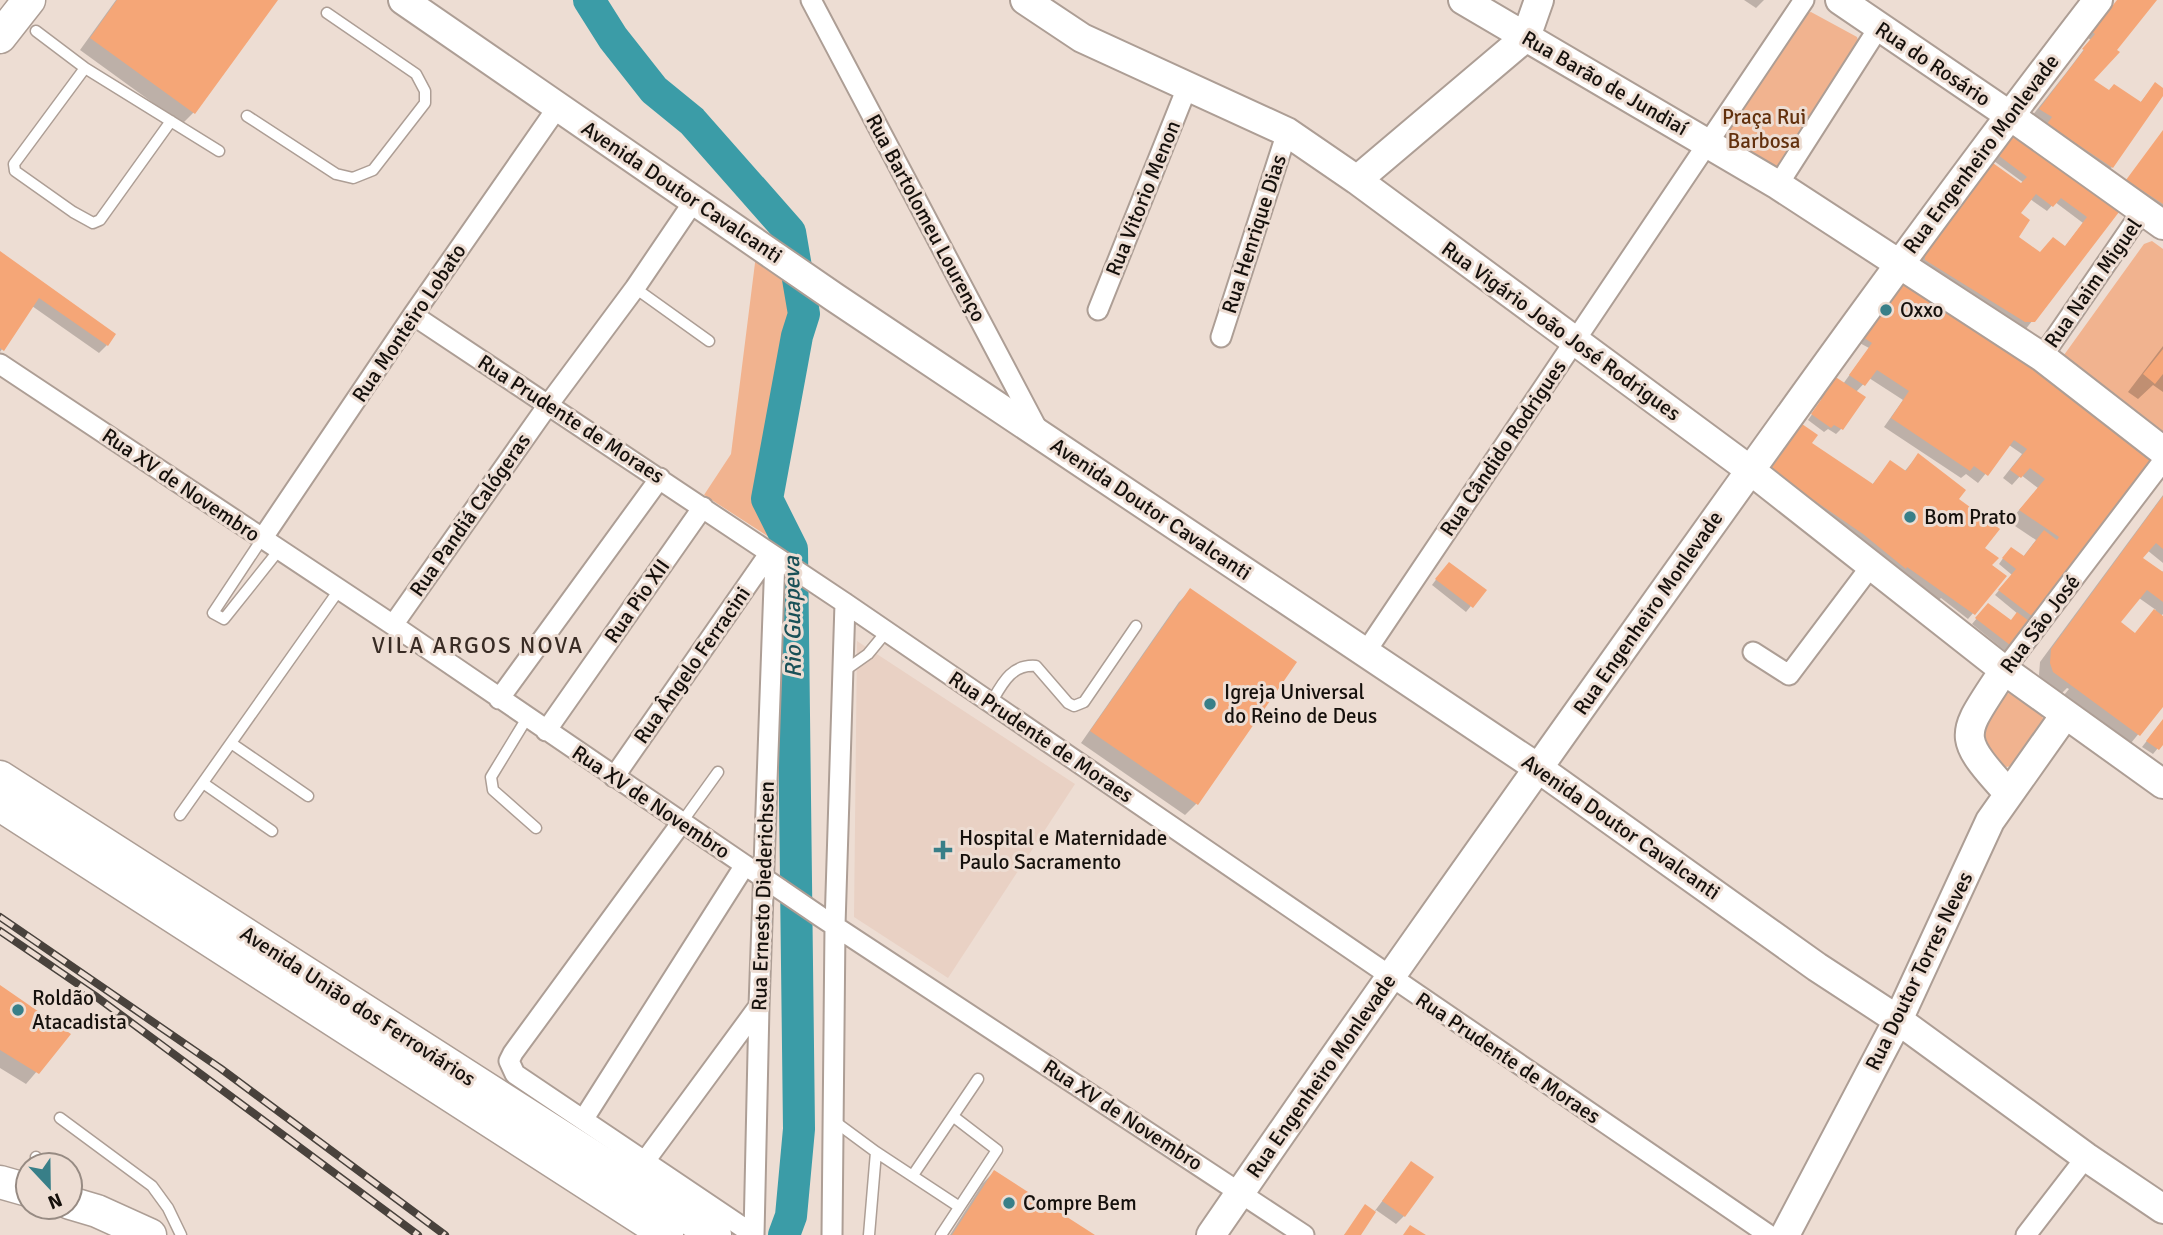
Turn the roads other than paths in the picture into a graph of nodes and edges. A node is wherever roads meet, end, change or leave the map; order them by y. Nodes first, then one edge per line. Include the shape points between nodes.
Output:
1 (29, 0) edge
2 (403, 0) edge
3 (811, 0) edge
4 (1024, 0) edge
5 (1463, 0) edge
6 (1539, 0) edge
7 (1804, 0) edge
8 (1841, 0) edge
9 (2098, 0) edge
10 (327, 13) dead end
11 (1879, 27) junction
12 (36, 31) dead end
13 (0, 37) edge
14 (1526, 37) junction
15 (85, 68) junction
16 (1188, 85) junction
17 (557, 107) junction
18 (2009, 115) junction
19 (247, 116) dead end
20 (170, 121) junction
21 (1287, 132) junction
22 (1707, 144) junction
23 (219, 151) dead end
24 (1357, 180) junction
25 (1778, 185) junction
26 (694, 201) junction
27 (2153, 218) edge
28 (1899, 263) junction
29 (635, 288) junction
30 (1098, 310) dead end
31 (413, 315) junction
32 (1221, 337) dead end
33 (709, 341) dead end
34 (1575, 341) junction
35 (2042, 357) junction
36 (3, 374) edge
37 (548, 405) junction
38 (1042, 436) junction
39 (2163, 451) edge
40 (2163, 461) edge
41 (1750, 470) junction
42 (660, 478) junction
43 (703, 507) junction
44 (262, 539) junction
45 (279, 550) junction
46 (777, 559) junction
47 (1871, 565) junction
48 (339, 590) junction
49 (845, 603) junction
50 (393, 625) junction
51 (1136, 626) dead end
52 (887, 631) junction
53 (1753, 652) dead end
54 (1365, 653) junction
55 (2004, 670) junction
56 (843, 672) junction
57 (499, 699) junction
58 (990, 703) junction
59 (2065, 715) junction
60 (527, 718) junction
61 (546, 731) junction
62 (232, 743) junction
63 (1538, 768) junction
64 (718, 772) dead end
65 (0, 776) edge
66 (614, 777) junction
67 (203, 783) junction
68 (2163, 784) edge
69 (2009, 794) junction
70 (307, 796) dead end
71 (0, 805) edge
72 (180, 815) dead end
73 (682, 822) junction
74 (536, 828) dead end
75 (272, 831) dead end
76 (745, 865) junction
77 (771, 883) junction
78 (828, 921) junction
79 (1390, 977) junction
80 (759, 1006) junction
81 (1898, 1020) junction
82 (978, 1079) dead end
83 (954, 1117) junction
84 (60, 1118) dead end
85 (583, 1120) junction
86 (834, 1121) junction
87 (876, 1152) junction
88 (2085, 1157) junction
89 (645, 1161) junction
90 (913, 1175) junction
91 (1240, 1192) junction
92 (958, 1206) junction
93 (84, 1207) edge
94 (2163, 1209) edge
95 (150, 1235) edge
96 (181, 1235) edge
97 (667, 1235) edge
98 (715, 1235) edge
99 (754, 1235) edge
100 (832, 1235) edge
101 (869, 1235) edge
102 (941, 1235) edge
103 (1211, 1235) edge
104 (1304, 1235) edge
105 (1769, 1235) edge
106 (1785, 1235) edge
107 (2026, 1235) edge

1 - 13 main road
2 - 17 main road, Avenida Doutor Cavalcanti
3 - 38 street, Rua Bartolomeu Lourenço
4 - 16 main road, Rua Vigário João José Rodrigues via 1082,38
5 - 14 main road, Rua Barão de Jundiaí
6 - 14 main road
7 - 22 street, Rua Cândido Rodrigues
8 - 11 main road, Rua do Rosário
9 - 18 main road, Rua Engenheiro Monlevade
10 - 19 lane via 416,74 425,91 425,103 418,113 373,170 354,178 336,174
11 - 18 main road, Rua do Rosário
11 - 25 street
12 - 15 lane
14 - 22 main road, Rua Barão de Jundiaí
14 - 24 main road
15 - 20 lane
15 - 20 lane via 14,164 15,171 73,212 93,223 100,220
16 - 21 main road, Rua Vigário João José Rodrigues
16 - 30 street, Rua Vitorio Menon
17 - 26 main road, Avenida Doutor Cavalcanti
17 - 31 street, Rua Monteiro Lobato
18 - 27 main road, Rua do Rosário
18 - 28 main road, Rua Engenheiro Monlevade
20 - 23 lane
21 - 24 main road, Rua Vigário João José Rodrigues
21 - 32 street, Rua Henrique Dias
22 - 25 main road, Rua Barão de Jundiaí
22 - 34 street, Rua Cândido Rodrigues
24 - 34 main road, Rua Vigário João José Rodrigues
25 - 28 main road, Rua Barão de Jundiaí
26 - 29 street, Rua Pandiá Calógeras
26 - 38 main road, Avenida Doutor Cavalcanti
27 - 35 street, Rua Naim Miguel
28 - 35 main road, Rua Barão de Jundiaí
28 - 41 main road, Rua Engenheiro Monlevade
29 - 33 lane
29 - 37 street, Rua Pandiá Calógeras
31 - 37 street, Rua Prudente de Moraes
31 - 44 street, Rua Monteiro Lobato
34 - 41 main road, Rua Vigário João José Rodrigues
34 - 54 street, Rua Cândido Rodrigues
35 - 39 main road, Rua Barão de Jundiaí
36 - 44 street, Rua XV de Novembro
37 - 42 street, Rua Prudente de Moraes
37 - 50 street, Rua Pandiá Calógeras
38 - 54 main road, Avenida Doutor Cavalcanti
40 - 55 street, Rua São José
41 - 47 main road, Rua Vigário João José Rodrigues
41 - 63 main road, Rua Engenheiro Monlevade
42 - 43 street, Rua Prudente de Moraes
42 - 57 street
43 - 46 street, Rua Prudente de Moraes
43 - 61 street, Rua Pio XII
44 - 45 street, Rua XV de Novembro
44 - 45 lane via 213,613 224,619
45 - 48 street, Rua XV de Novembro
46 - 49 street, Rua Prudente de Moraes
46 - 66 street, Rua Ângelo Ferracini
46 - 77 street, Rua Ernesto Diederichsen
47 - 53 street via 1789,675
47 - 55 main road, Rua Vigário João José Rodrigues
48 - 50 street, Rua XV de Novembro
48 - 62 lane
49 - 52 street, Rua Prudente de Moraes
49 - 56 street
50 - 57 street, Rua XV de Novembro
51 - 58 lane via 1079,706 1068,703 1036,666 1026,665 1012,671
52 - 56 lane via 868,654
52 - 58 street, Rua Prudente de Moraes
54 - 63 main road, Avenida Doutor Cavalcanti
55 - 59 main road, Rua Vigário João José Rodrigues
55 - 69 main road, Rua São José via 1973,719 1969,743
56 - 78 street
57 - 60 street, Rua XV de Novembro
58 - 79 street, Rua Prudente de Moraes
59 - 68 main road, Rua Vigário João José Rodrigues
59 - 69 main road, Rua Doutor Torres Neves
60 - 61 street, Rua XV de Novembro
60 - 74 lane via 491,783 493,790
61 - 66 street, Rua XV de Novembro
62 - 67 lane
62 - 70 lane
63 - 79 main road, Rua Engenheiro Monlevade
63 - 81 main road, Avenida Doutor Cavalcanti
64 - 73 lane
65 - 98 main road, Avenida União dos Ferroviários
66 - 73 street, Rua XV de Novembro
67 - 72 lane
67 - 75 lane
69 - 81 main road, Rua Doutor Torres Neves via 1990,821
71 - 97 main road, Avenida União dos Ferroviários
73 - 76 street, Rua XV de Novembro
73 - 85 street via 509,1061 516,1074
76 - 77 street, Rua XV de Novembro
76 - 85 street
77 - 78 street, Rua XV de Novembro
77 - 80 street, Rua Ernesto Diederichsen
78 - 86 street
78 - 91 street, Rua XV de Novembro
79 - 91 main road, Rua Engenheiro Monlevade
79 - 105 street, Rua Prudente de Moraes
80 - 89 street
80 - 99 street, Rua Ernesto Diederichsen
81 - 88 main road, Avenida Doutor Cavalcanti
81 - 106 main road, Rua Doutor Torres Neves
82 - 83 lane
83 - 90 lane
83 - 92 lane via 997,1150
84 - 96 lane via 152,1186
85 - 89 street
86 - 87 lane
86 - 100 street
87 - 90 lane
87 - 101 lane
88 - 94 main road, Avenida Doutor Cavalcanti
88 - 107 street
89 - 99 street
90 - 92 lane
91 - 103 main road, Rua Engenheiro Monlevade
91 - 104 street, Rua XV de Novembro
92 - 102 lane
93 - 95 main road

